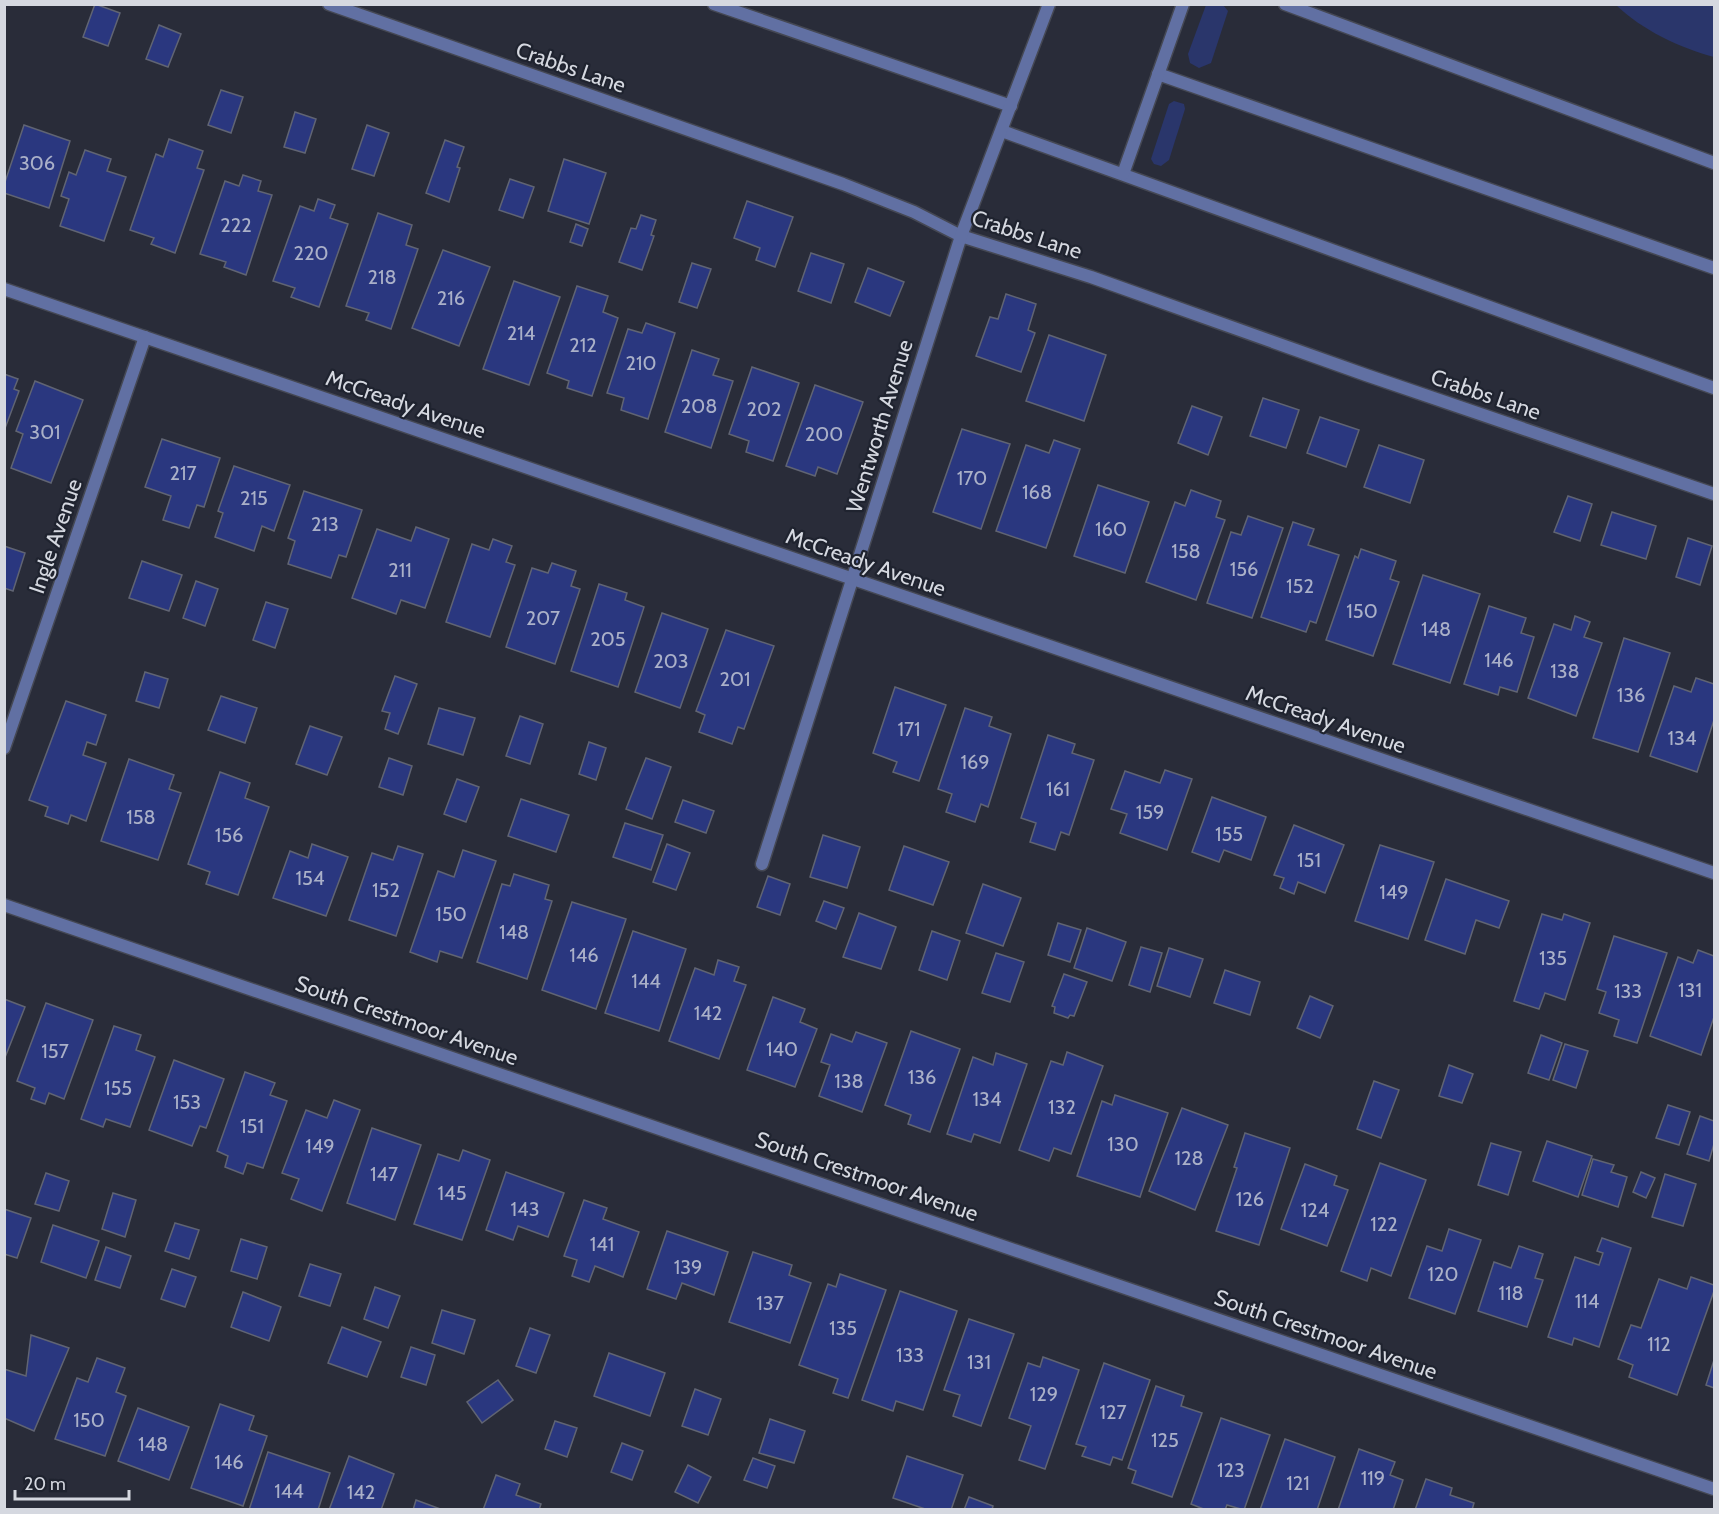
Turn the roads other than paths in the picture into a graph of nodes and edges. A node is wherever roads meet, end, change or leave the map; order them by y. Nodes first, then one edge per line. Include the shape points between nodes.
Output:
1 (329, 4) edge
2 (714, 4) edge
3 (1049, 4) edge
4 (1183, 4) edge
5 (1285, 4) edge
6 (1158, 74) junction
7 (1011, 106) junction
8 (1002, 131) junction
9 (1714, 163) edge
10 (1123, 174) junction
11 (961, 236) junction
12 (1714, 268) edge
13 (4, 289) edge
14 (145, 337) junction
15 (1714, 388) edge
16 (1714, 494) edge
17 (853, 580) junction
18 (4, 748) edge
19 (762, 864) dead end
20 (1714, 873) edge
21 (4, 905) edge
22 (1714, 1490) edge

1 - 11 street, Crabbs Lane via 843,184 914,212
2 - 7 street
3 - 7 street, Wentworth Avenue
4 - 6 street
5 - 9 street
6 - 10 street
6 - 12 street
7 - 8 street, Wentworth Avenue
8 - 10 street
8 - 11 street, Wentworth Avenue
10 - 15 street
11 - 16 street, Crabbs Lane via 1091,277
11 - 17 street, Wentworth Avenue
13 - 14 street, McCready Avenue
14 - 17 street, McCready Avenue
14 - 18 street, Ingle Avenue
17 - 19 street, Wentworth Avenue
17 - 20 street, McCready Avenue
21 - 22 street, South Crestmoor Avenue

